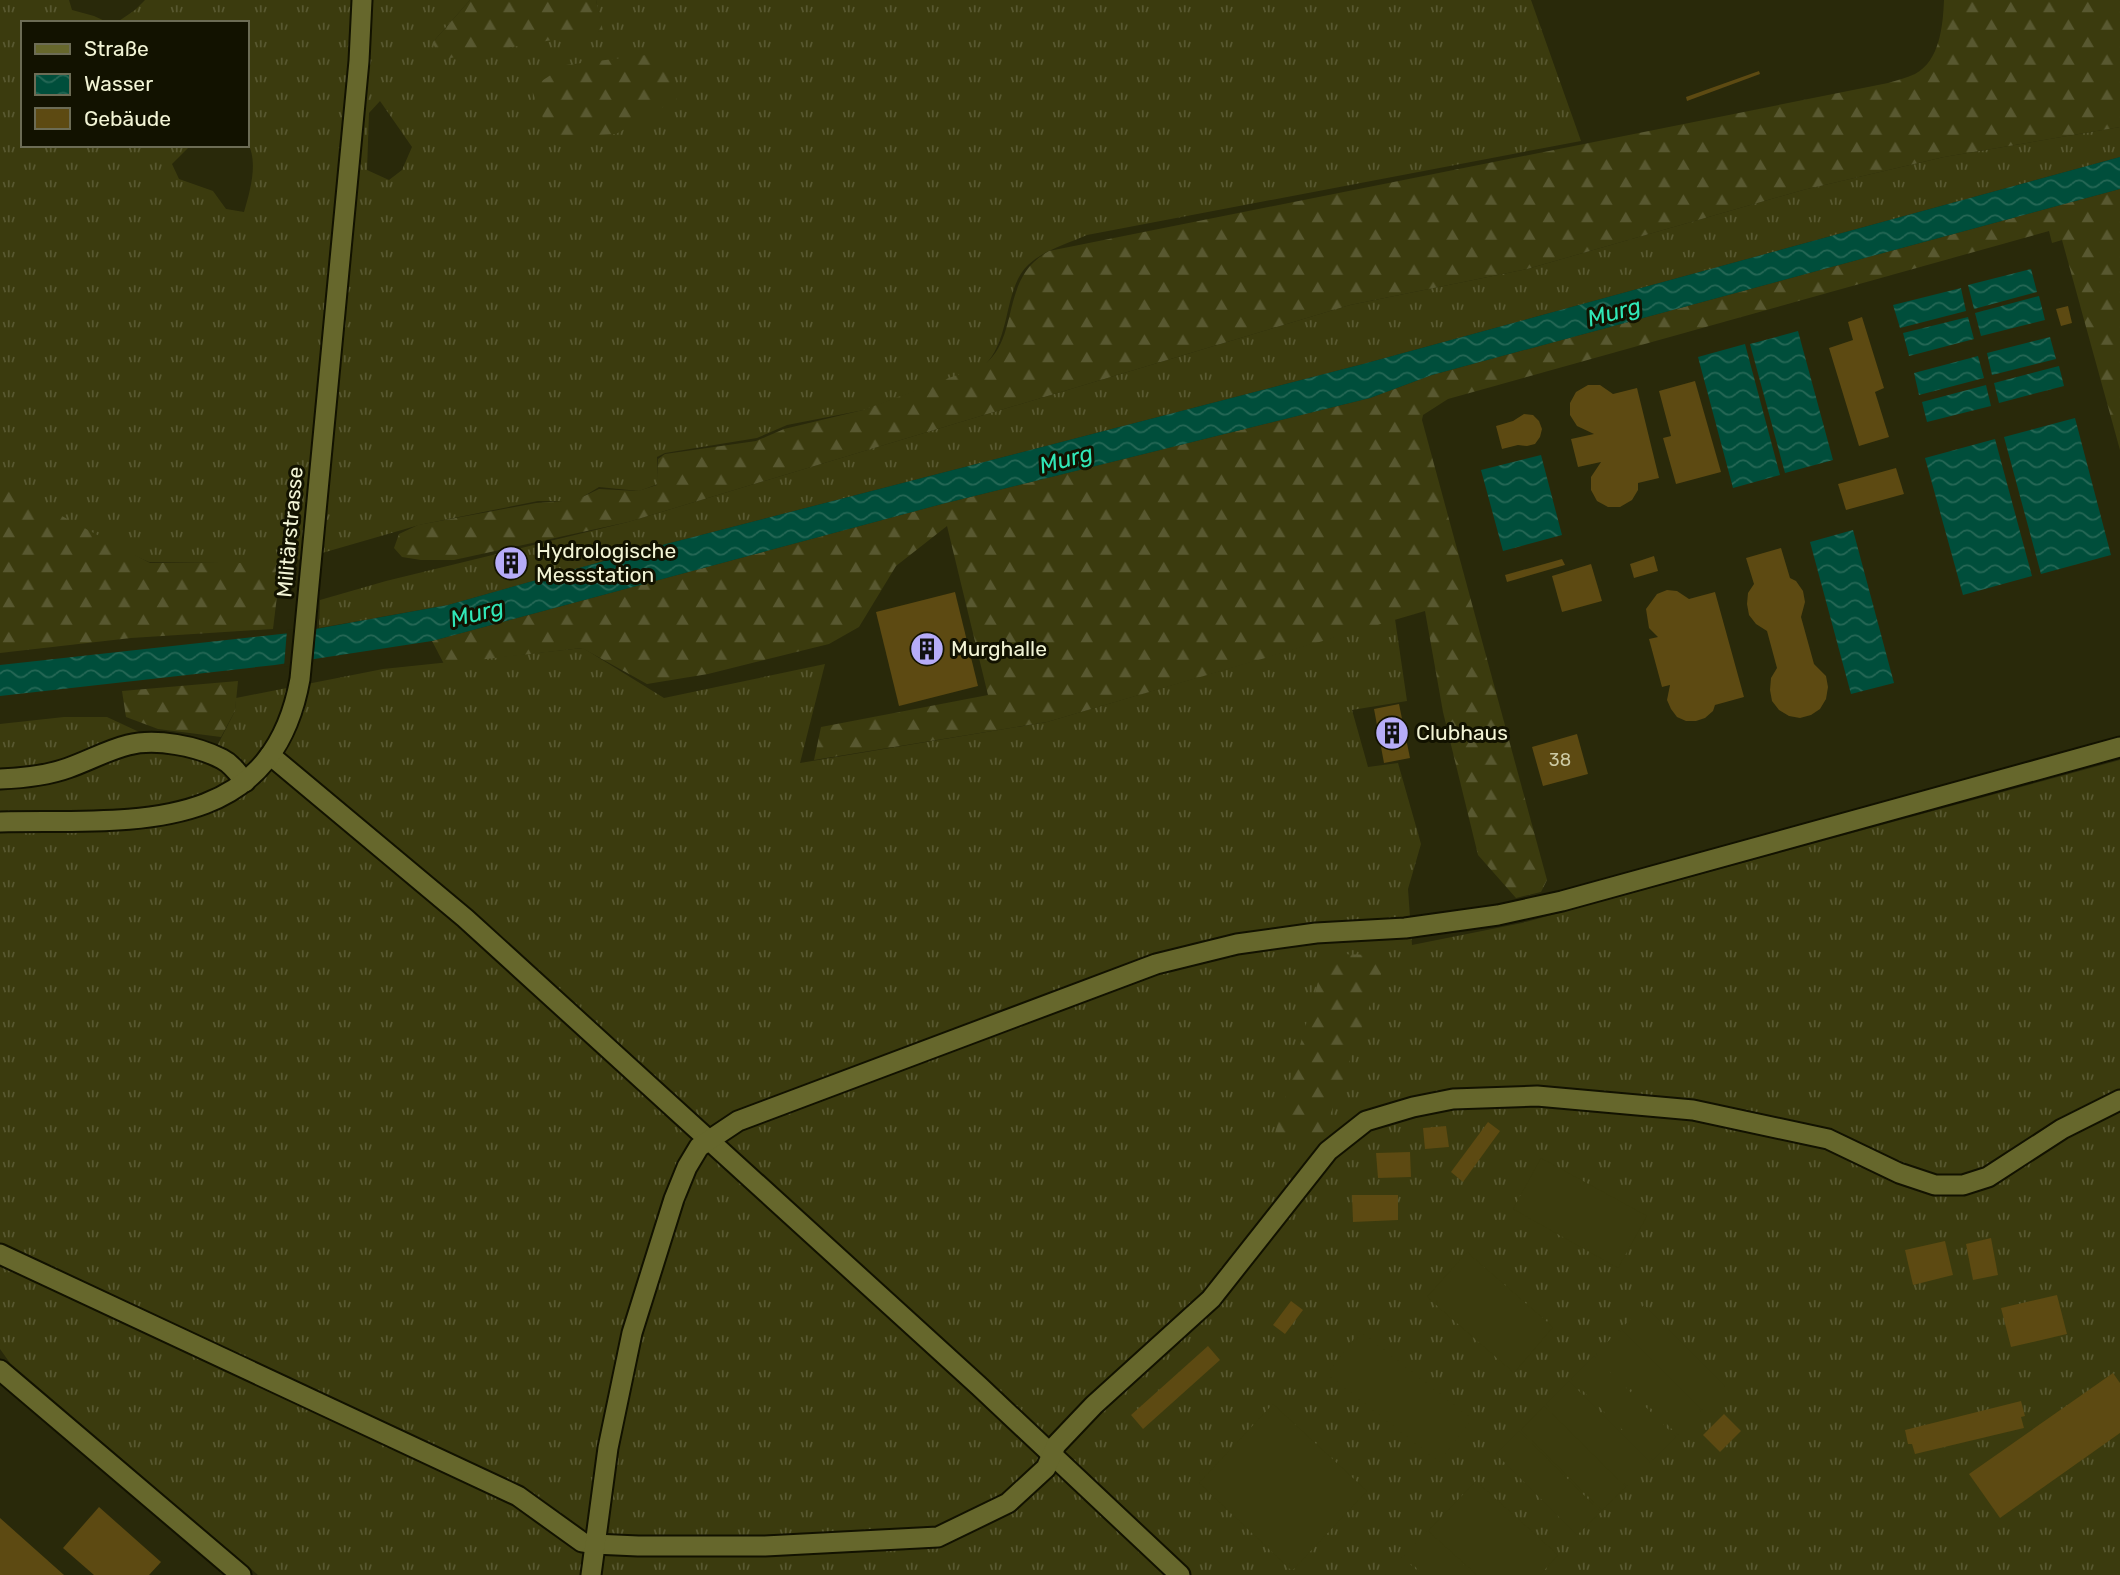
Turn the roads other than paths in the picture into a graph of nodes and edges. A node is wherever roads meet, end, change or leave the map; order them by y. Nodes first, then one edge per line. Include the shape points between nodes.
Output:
1 (356, 0) edge
2 (370, 0) edge
3 (362, 10) edge
4 (2120, 747) edge
5 (270, 755) junction
6 (0, 779) edge
7 (245, 782) junction
8 (0, 822) edge
9 (2120, 1100) edge
10 (709, 1140) junction
11 (0, 1254) edge
12 (0, 1370) edge
13 (1051, 1456) junction
14 (594, 1544) junction
15 (241, 1575) edge
16 (592, 1575) edge
17 (1181, 1575) edge

1 - 3 street, Militärstrasse
2 - 3 street, Militärstrasse
3 - 5 street, Militärstrasse via 300,679 288,727
4 - 10 street via 1562,901 1418,926 1237,944 1156,964 738,1121
5 - 7 street, Militärstrasse
5 - 10 street via 437,893
6 - 7 street via 38,776 142,742 180,746 223,759
7 - 8 street, Militärstrasse via 215,800 152,817
9 - 13 street via 2062,1129 1989,1177 1948,1186 1911,1178 1828,1139 1693,1110 1537,1096 1453,1099 1366,1122 1328,1151 1211,1299 1094,1405
10 - 13 street
10 - 14 street via 687,1167 674,1199 632,1333
11 - 14 street via 518,1496 582,1542
12 - 15 street
13 - 14 street via 1046,1468 1008,1503 938,1537 765,1546
13 - 17 street
14 - 16 street

